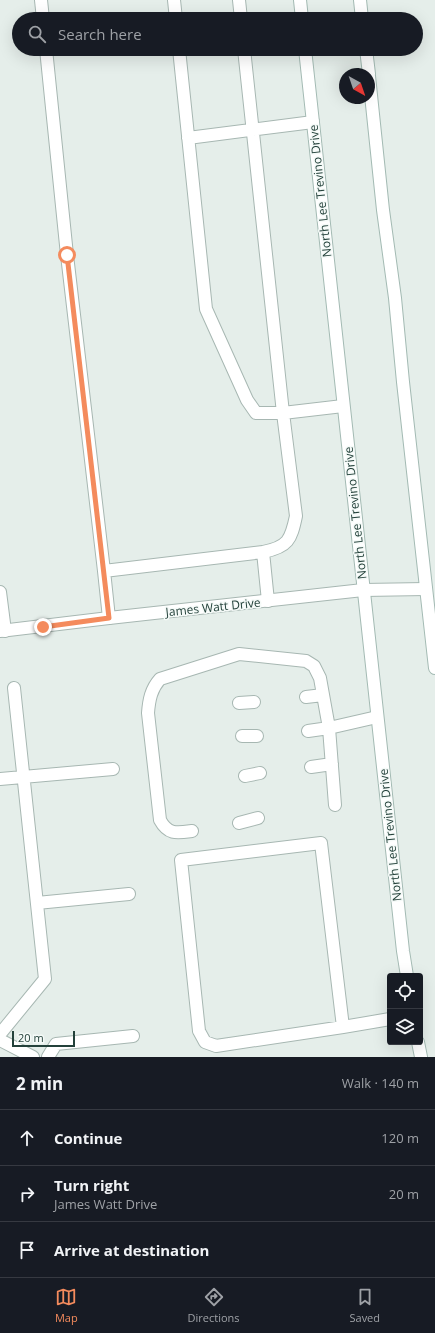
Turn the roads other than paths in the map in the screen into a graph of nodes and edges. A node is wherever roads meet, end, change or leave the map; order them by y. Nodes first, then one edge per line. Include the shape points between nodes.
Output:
1 (41, 0) edge
2 (174, 0) edge
3 (239, 0) edge
4 (300, 0) edge
5 (360, 0) edge
6 (42, 12) edge
7 (175, 12) edge
8 (240, 12) edge
9 (301, 12) edge
10 (361, 12) edge
11 (47, 56) edge
12 (180, 56) edge
13 (245, 56) edge
14 (306, 56) edge
15 (367, 56) edge
16 (368, 68) edge
17 (372, 104) edge
18 (313, 122) junction
19 (253, 130) junction
20 (188, 138) junction
21 (343, 406) junction
22 (283, 413) junction
23 (263, 552) junction
24 (104, 571) junction
25 (426, 589) junction
26 (363, 590) junction
27 (0, 592) edge
28 (268, 601) junction
29 (109, 618) junction
30 (2, 631) edge
31 (435, 668) edge
32 (14, 688) dead end
33 (323, 695) junction
34 (306, 697) dead end
35 (254, 702) dead end
36 (239, 703) dead end
37 (377, 717) junction
38 (329, 728) junction
39 (308, 731) dead end
40 (242, 736) dead end
41 (257, 736) dead end
42 (332, 764) junction
43 (311, 767) dead end
44 (113, 769) dead end
45 (260, 772) dead end
46 (23, 776) junction
47 (245, 776) dead end
48 (0, 779) edge
49 (335, 805) dead end
50 (258, 818) dead end
51 (239, 823) dead end
52 (192, 831) dead end
53 (129, 894) dead end
54 (37, 903) junction
55 (407, 973) edge
56 (387, 1020) edge
57 (344, 1027) junction
58 (0, 1034) edge
59 (132, 1036) dead end
60 (0, 1040) edge
61 (419, 1045) edge
62 (32, 1057) edge
63 (48, 1057) edge
64 (421, 1057) edge

1 - 6 main road
2 - 7 main road
3 - 8 main road
4 - 9 main road
5 - 10 main road
11 - 24 main road
12 - 20 main road
13 - 19 main road
14 - 18 main road, North Lee Trevino Drive
15 - 16 main road
17 - 25 main road
18 - 19 main road
18 - 21 main road, North Lee Trevino Drive
19 - 20 main road
19 - 22 main road
20 - 22 main road via 206,309 253,409 256,413
21 - 22 main road
21 - 26 main road, North Lee Trevino Drive
22 - 23 main road via 296,516 286,543
23 - 24 main road
23 - 28 main road
24 - 29 main road
25 - 26 main road, James Watt Drive
25 - 31 main road
26 - 28 main road, James Watt Drive
26 - 37 main road, North Lee Trevino Drive
27 - 30 main road
28 - 29 main road, James Watt Drive
29 - 30 main road, James Watt Drive
32 - 46 main road
33 - 34 main road
33 - 38 main road
33 - 52 main road via 320,678 314,666 306,661 282,658 240,654 160,679 154,686 149,700 148,713 160,820 170,831
35 - 36 main road
37 - 38 main road
37 - 55 main road, North Lee Trevino Drive
38 - 39 main road
38 - 42 main road
40 - 41 main road
42 - 43 main road
42 - 49 main road
44 - 46 main road
45 - 47 main road
46 - 48 main road
46 - 54 main road
50 - 51 main road
53 - 54 main road
54 - 58 main road via 45,979
56 - 57 main road
57 - 57 main road via 216,1046 205,1042 199,1031 181,860 321,843
59 - 63 main road via 56,1044
60 - 62 main road
61 - 64 main road

